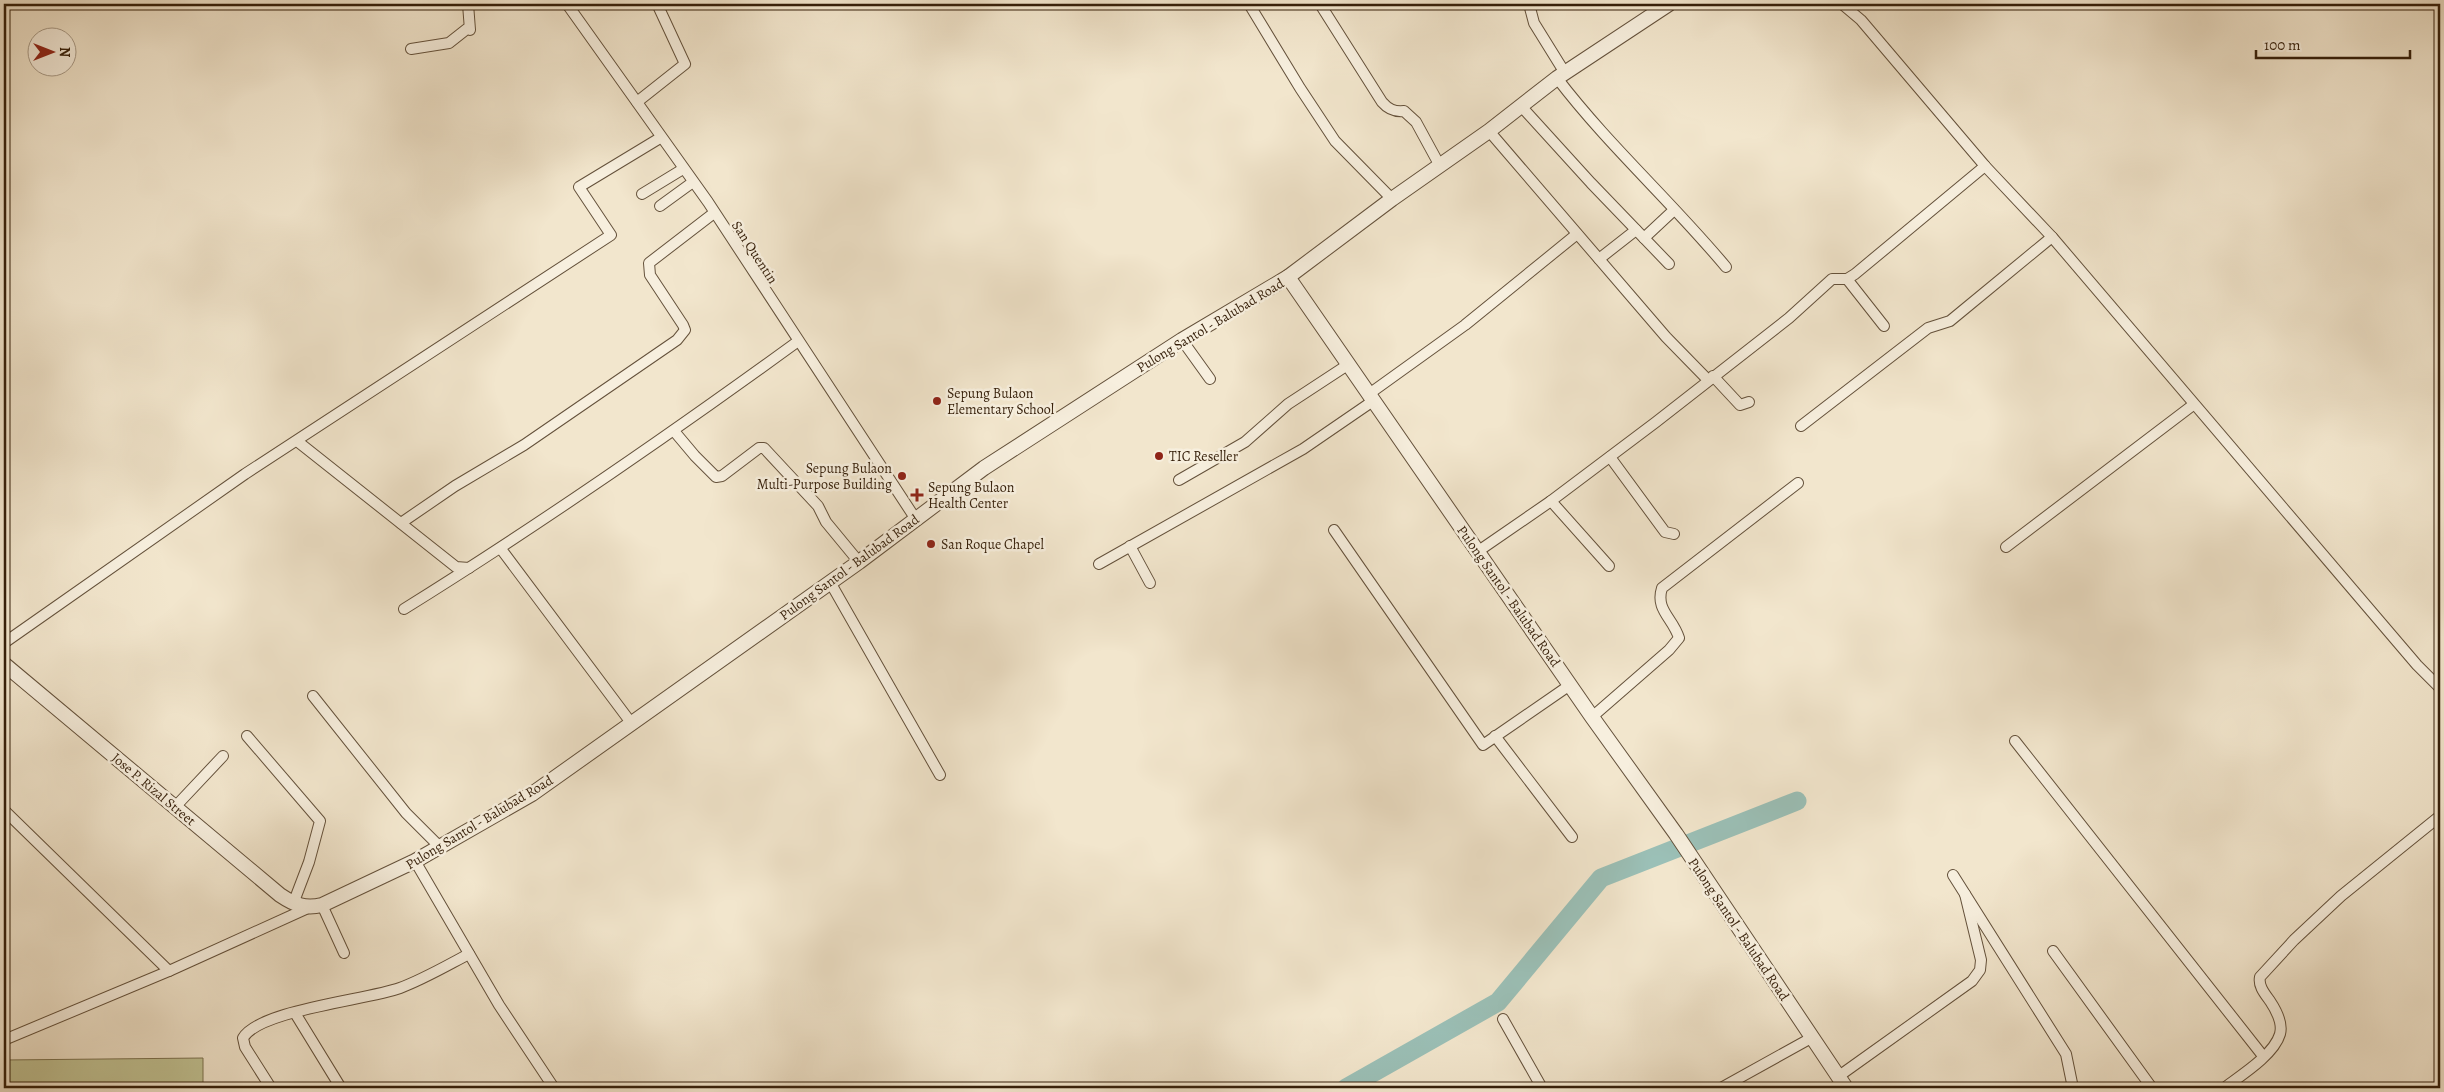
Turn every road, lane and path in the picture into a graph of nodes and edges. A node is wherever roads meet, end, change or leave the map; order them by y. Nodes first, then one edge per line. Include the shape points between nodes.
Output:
1 (468, 4) edge
2 (566, 4) edge
3 (663, 4) edge
4 (1249, 4) edge
5 (1320, 4) edge
6 (1529, 4) edge
7 (1669, 4) edge
8 (1842, 4) edge
9 (411, 49) dead end
10 (1561, 76) junction
11 (637, 102) junction
12 (1521, 106) junction
13 (1489, 131) junction
14 (660, 138) junction
15 (1440, 166) junction
16 (1985, 166) junction
17 (682, 169) junction
18 (693, 182) junction
19 (642, 194) dead end
20 (1392, 199) junction
21 (660, 206) dead end
22 (1674, 210) junction
23 (714, 213) junction
24 (1636, 230) junction
25 (1577, 234) junction
26 (2052, 237) junction
27 (1644, 238) junction
28 (1599, 259) junction
29 (1669, 264) dead end
30 (1726, 267) dead end
31 (1288, 277) junction
32 (1847, 279) junction
33 (1884, 326) dead end
34 (1182, 340) junction
35 (797, 342) junction
36 (1349, 364) junction
37 (1710, 378) junction
38 (1210, 379) dead end
39 (1371, 397) junction
40 (1750, 402) dead end
41 (2193, 405) junction
42 (1801, 426) dead end
43 (674, 431) junction
44 (297, 441) junction
45 (1610, 457) junction
46 (1179, 480) dead end
47 (1798, 483) dead end
48 (1551, 501) junction
49 (915, 518) junction
50 (401, 523) junction
51 (1334, 530) dead end
52 (1674, 534) dead end
53 (1130, 546) junction
54 (2006, 547) dead end
55 (501, 549) junction
56 (1478, 552) junction
57 (859, 562) junction
58 (1099, 564) dead end
59 (1609, 566) dead end
60 (469, 568) junction
61 (830, 582) junction
62 (1150, 583) dead end
63 (404, 609) dead end
64 (4, 643) edge
65 (4, 664) edge
66 (1570, 685) junction
67 (2440, 688) edge
68 (313, 696) dead end
69 (1592, 718) junction
70 (632, 724) junction
71 (247, 736) dead end
72 (1495, 736) junction
73 (2015, 741) dead end
74 (223, 756) dead end
75 (940, 775) dead end
76 (175, 807) junction
77 (4, 810) edge
78 (2440, 816) edge
79 (1572, 837) dead end
80 (441, 848) junction
81 (416, 861) junction
82 (1953, 875) dead end
83 (1965, 894) junction
84 (293, 904) junction
85 (315, 907) junction
86 (2053, 951) dead end
87 (344, 953) dead end
88 (469, 954) junction
89 (169, 971) junction
90 (295, 1013) junction
91 (1503, 1018) dead end
92 (1812, 1038) junction
93 (4, 1040) edge
94 (2263, 1056) junction
95 (1842, 1082) edge
96 (271, 1088) edge
97 (341, 1088) edge
98 (554, 1088) edge
99 (1542, 1088) edge
100 (1721, 1088) edge
101 (2072, 1088) edge
102 (2152, 1088) edge
103 (2224, 1088) edge

1 - 9 street via 470,30 468,28 449,43
2 - 11 street, San Quentin
3 - 11 street via 659,8 685,64
4 - 20 street via 1336,141
5 - 15 street via 1382,102 1392,110 1404,111 1416,122
6 - 10 street via 1534,23
7 - 10 street
8 - 16 street via 1861,20
10 - 12 street
10 - 22 street
11 - 14 street, San Quentin
12 - 13 street
12 - 24 street
13 - 15 street
13 - 25 street
14 - 17 street, San Quentin
14 - 44 street via 578,187 611,235
15 - 20 street
16 - 26 street
16 - 32 street
17 - 18 street, San Quentin
17 - 19 street
18 - 21 street
18 - 23 street, San Quentin
20 - 31 street
22 - 27 street
22 - 30 street via 1692,225
23 - 35 street, San Quentin
23 - 50 street via 649,263 650,275 683,325 684,330 677,340 524,445
24 - 27 street
24 - 28 street
25 - 28 street
25 - 39 street
26 - 41 street
26 - 42 street via 1950,321 1928,328
27 - 29 street
28 - 37 street via 1666,337
31 - 34 street, Pulong Santol - Balubad Road
31 - 36 street, Pulong Santol - Balubad Road
32 - 33 street
32 - 37 street via 1832,279 1789,318
34 - 38 street
34 - 49 street, Pulong Santol - Balubad Road via 988,465
35 - 43 street
35 - 49 street, San Quentin
36 - 39 street, Pulong Santol - Balubad Road
36 - 46 street via 1288,404 1245,442
37 - 40 street via 1740,405
37 - 45 street
39 - 53 street via 1303,449
39 - 56 street, Pulong Santol - Balubad Road
41 - 54 street
41 - 67 street via 2416,665
43 - 55 street
43 - 57 street via 716,477 722,476 760,447 764,448 818,506 826,522
44 - 50 street
44 - 64 street
45 - 48 street
45 - 52 street via 1665,532
47 - 69 street via 1662,588 1660,608 1675,626 1678,638 1669,650
48 - 56 street
48 - 59 street
49 - 57 street, Pulong Santol - Balubad Road
50 - 60 street via 456,567
51 - 72 street via 1483,745
53 - 58 street
53 - 62 street
55 - 60 street
55 - 70 street
56 - 66 street, Pulong Santol - Balubad Road
57 - 61 street, Pulong Santol - Balubad Road
60 - 63 street
61 - 70 street, Pulong Santol - Balubad Road
61 - 75 street
65 - 76 street, Jose P. Rizal Street
66 - 69 street, Pulong Santol - Balubad Road
66 - 72 street
68 - 80 street via 395,800
69 - 92 street, Pulong Santol - Balubad Road via 1676,834
70 - 80 street, Pulong Santol - Balubad Road via 532,794
71 - 84 street via 320,821
72 - 79 street
73 - 94 street
74 - 76 street
76 - 84 street, Jose P. Rizal Street
77 - 89 street
78 - 94 street via 2341,896 2260,977 2261,987 2277,1011 2280,1029 2274,1045
80 - 81 street, Pulong Santol - Balubad Road
81 - 85 street, Pulong Santol - Balubad Road
81 - 88 street
82 - 83 street
83 - 95 street via 1980,970 1972,981
83 - 101 street via 2066,1054
84 - 85 street, Jose P. Rizal Street
85 - 87 street
85 - 89 street
86 - 102 street
88 - 90 street via 400,988
88 - 98 street via 499,1006
89 - 93 street
90 - 96 street via 247,1030 243,1038 245,1047
90 - 97 street
91 - 99 street
92 - 95 street, Pulong Santol - Balubad Road
92 - 100 street
94 - 103 street

